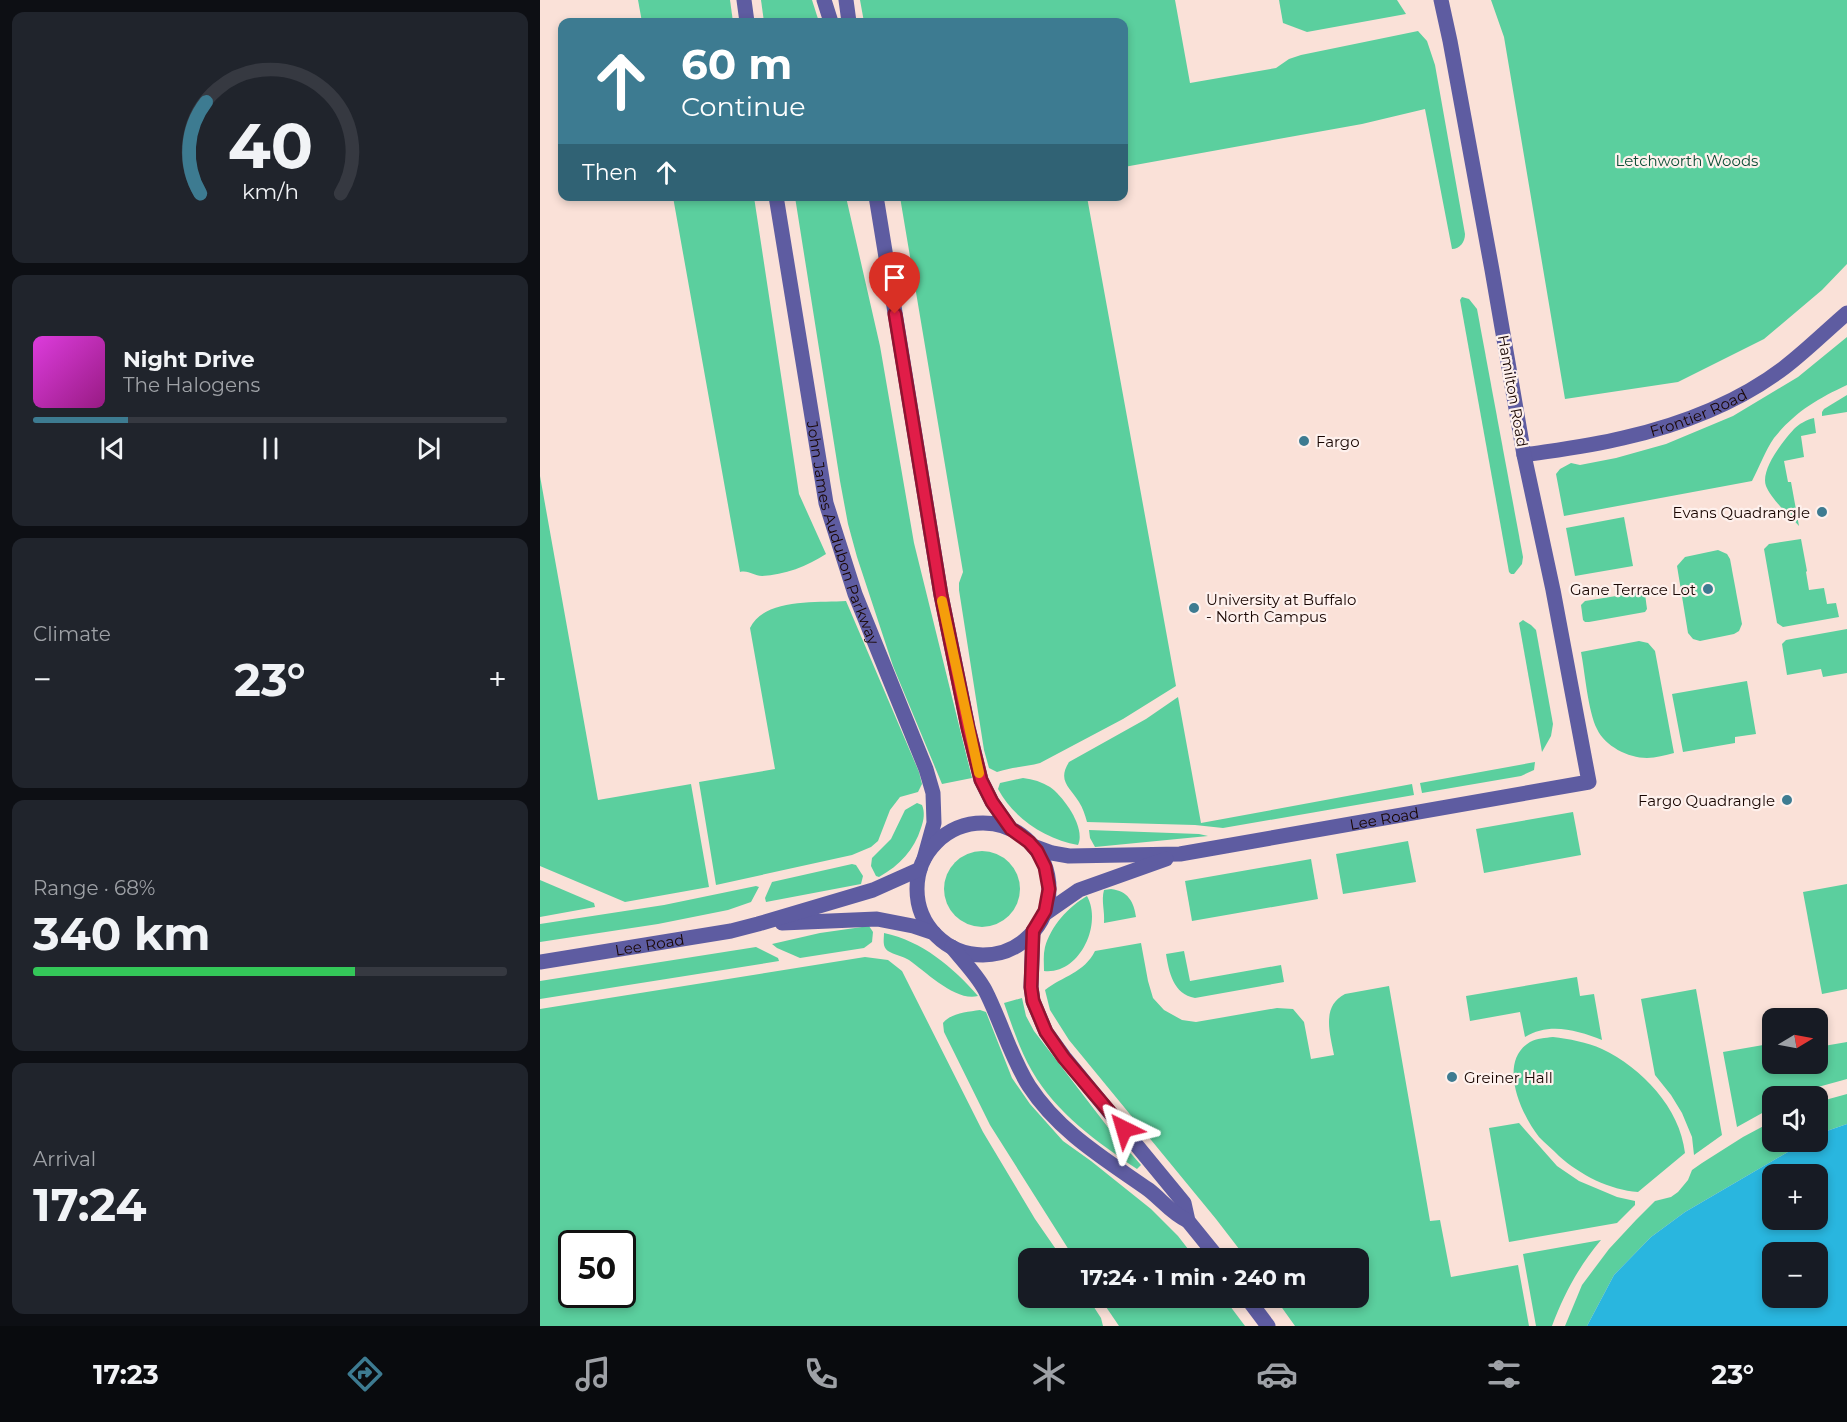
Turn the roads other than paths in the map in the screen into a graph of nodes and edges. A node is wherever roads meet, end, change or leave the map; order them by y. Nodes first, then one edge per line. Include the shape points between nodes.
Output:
1 (744, 0) edge
2 (824, 0) edge
3 (846, 0) edge
4 (1441, 0) edge
5 (746, 18) edge
6 (830, 18) edge
7 (848, 18) edge
8 (777, 201) edge
9 (877, 201) edge
10 (1847, 313) edge
11 (1524, 455) junction
12 (1589, 782) joint
13 (1011, 829) junction
14 (1033, 846) junction
15 (1180, 854) junction
16 (922, 864) junction
17 (1043, 915) junction
18 (758, 924) junction
19 (1033, 931) junction
20 (934, 933) junction
21 (952, 947) junction
22 (540, 962) edge
23 (1188, 1221) junction
24 (1210, 1248) edge
25 (1254, 1308) edge
26 (1268, 1326) edge

1 - 5 main road
2 - 6 main road
3 - 7 main road
4 - 11 main road, Hamilton Road
8 - 16 main road, John James Audubon Parkway via 826,503 855,594 933,793 934,823
9 - 13 main road via 941,595 968,728 981,780
10 - 11 main road, Frontier Road via 1785,367 1717,407 1622,439
11 - 12 main road, Hamilton Road
12 - 15 main road, Lee Road
13 - 14 main road
13 - 16 main road via 989,823 967,825 937,841
14 - 15 main road, Lee Road via 1069,856
14 - 17 main road via 1047,878
15 - 17 main road, Lee Road via 1079,890
16 - 18 main road, Lee Road via 873,890
16 - 20 main road via 917,880 918,903
17 - 19 main road
18 - 20 main road, Lee Road via 877,919
18 - 22 main road, Lee Road
19 - 21 main road via 1017,945 995,954 973,954
19 - 23 main road via 1031,987 1046,1032 1184,1203
20 - 21 main road
21 - 23 main road via 984,988 1019,1068 1050,1113 1082,1143
23 - 24 main road
25 - 26 main road

